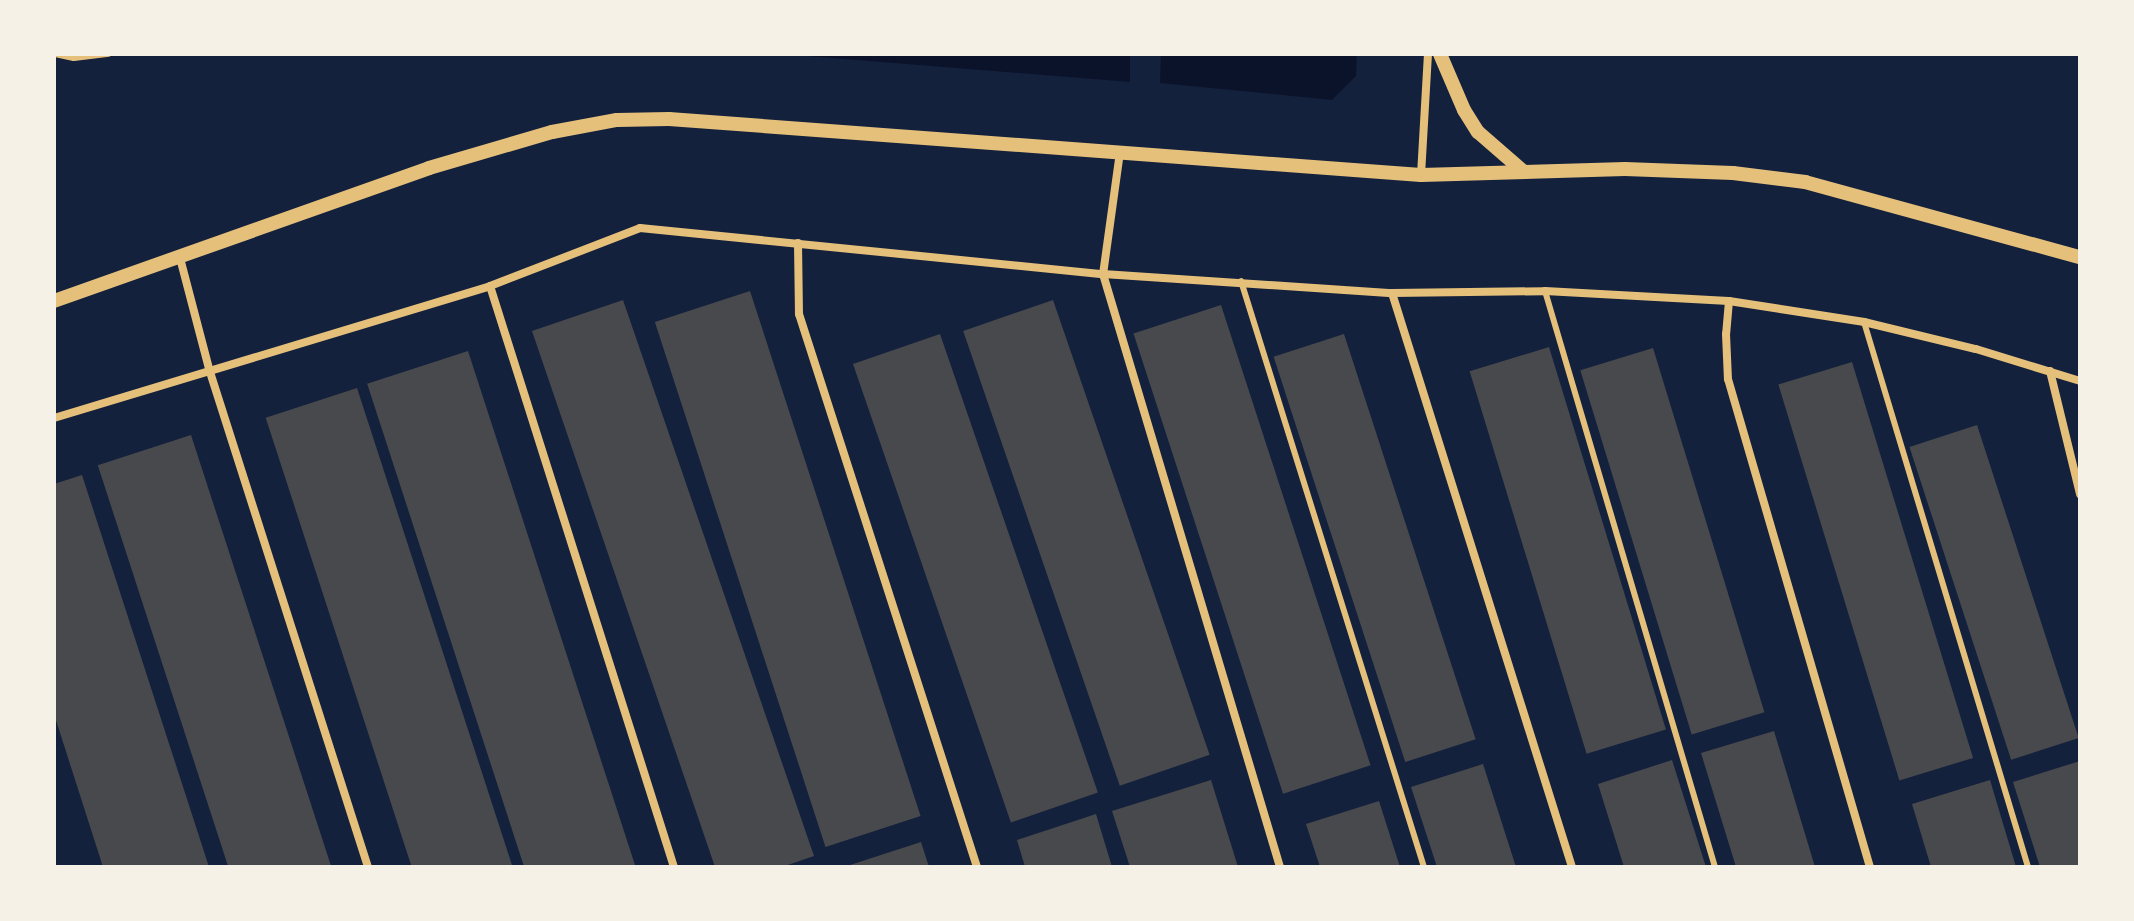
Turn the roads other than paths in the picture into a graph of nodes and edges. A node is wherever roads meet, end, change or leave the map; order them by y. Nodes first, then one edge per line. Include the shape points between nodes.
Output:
1 (55, 54) edge
2 (109, 54) edge
3 (1428, 54) edge
4 (1440, 54) edge
5 (1120, 152) junction
6 (1524, 172) junction
7 (1421, 175) junction
8 (798, 243) junction
9 (2080, 257) edge
10 (180, 258) junction
11 (1103, 274) junction
12 (1241, 281) junction
13 (490, 286) junction
14 (1545, 291) junction
15 (1392, 293) junction
16 (54, 301) edge
17 (1729, 301) junction
18 (1864, 322) junction
19 (2050, 371) junction
20 (210, 372) junction
21 (2080, 381) edge
22 (54, 418) edge
23 (2080, 494) edge
24 (368, 867) edge
25 (674, 867) edge
26 (977, 867) edge
27 (1280, 867) edge
28 (1424, 867) edge
29 (1572, 867) edge
30 (1715, 867) edge
31 (1870, 867) edge
32 (2028, 867) edge

1 - 2 lane
3 - 7 street
4 - 6 street via 1478,132
5 - 7 street
5 - 10 street via 669,119 617,120 552,132 429,168
5 - 11 street
6 - 7 street
6 - 9 street via 1625,169 1805,182
8 - 11 street
8 - 13 street via 640,228
8 - 26 street via 799,314
10 - 16 street
10 - 20 street
11 - 12 street
11 - 27 street
12 - 15 street
12 - 28 lane
13 - 20 street
13 - 25 street
14 - 15 street
14 - 17 street
14 - 30 lane
15 - 29 street
17 - 18 street
17 - 31 street via 1728,379
18 - 19 street
18 - 32 lane
19 - 21 street
19 - 23 street
20 - 22 street
20 - 24 street

